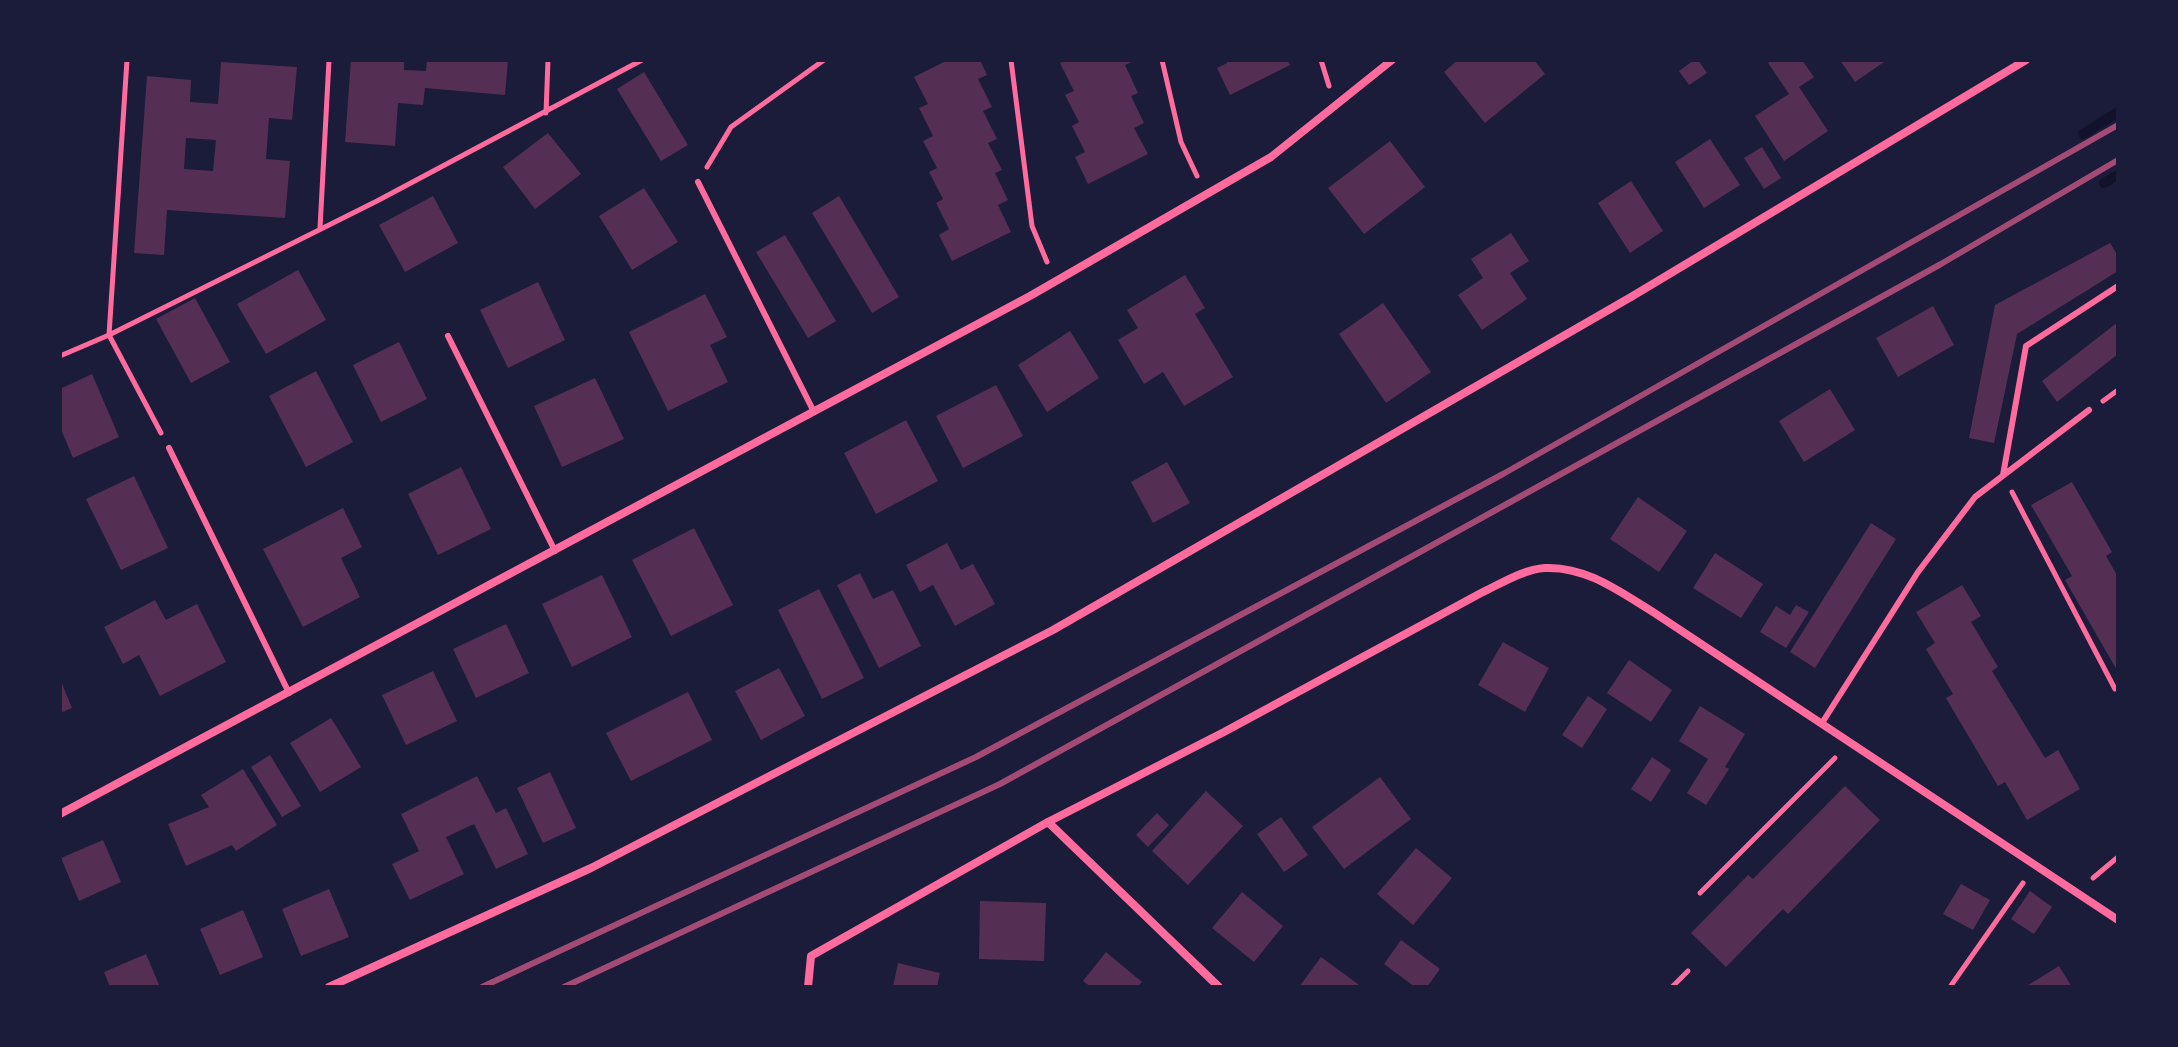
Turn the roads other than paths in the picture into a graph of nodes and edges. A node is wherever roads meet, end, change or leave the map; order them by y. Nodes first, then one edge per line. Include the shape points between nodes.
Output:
1 (1392, 60) edge
2 (2026, 60) edge
3 (698, 182) road end
4 (2118, 286) edge
5 (448, 336) dead end
6 (2089, 410) dead end
7 (814, 412) junction
8 (169, 448) road end
9 (2003, 475) junction
10 (555, 551) junction
11 (289, 693) junction
12 (1822, 723) junction
13 (60, 814) edge
14 (1048, 822) junction
15 (2118, 920) edge
16 (329, 987) edge
17 (808, 987) edge
18 (1219, 987) edge

1 - 7 street via 1271,157
2 - 16 street via 1631,297 1053,630 591,868
3 - 7 lane
4 - 9 lane via 2026,346
5 - 10 lane
6 - 9 lane
7 - 10 street
8 - 11 lane
9 - 12 lane via 1975,497 1918,572
10 - 11 street
11 - 13 street
12 - 14 street via 1592,575 1545,568 1513,578
12 - 15 street
14 - 17 street via 811,956
14 - 18 street

